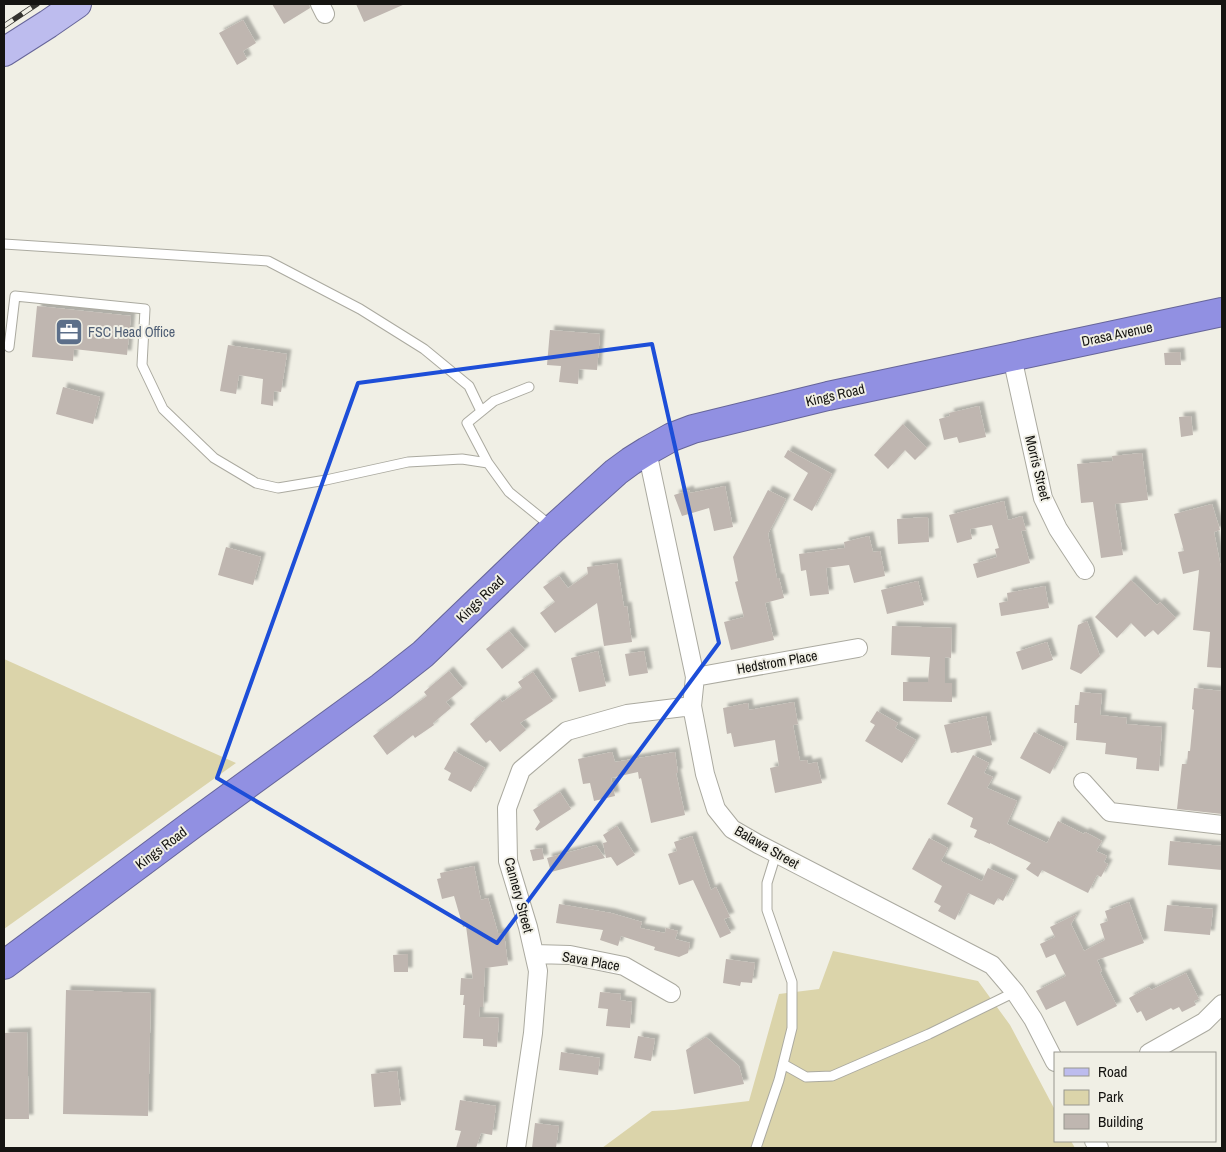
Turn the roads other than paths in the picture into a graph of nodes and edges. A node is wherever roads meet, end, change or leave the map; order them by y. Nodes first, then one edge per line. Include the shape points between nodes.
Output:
1 (77, 4) edge
2 (4, 52) edge
3 (4, 244) edge
4 (1222, 312) edge
5 (9, 347) dead end
6 (1012, 357) junction
7 (529, 387) dead end
8 (481, 411) junction
9 (647, 451) junction
10 (488, 463) junction
11 (554, 528) junction
12 (1086, 570) dead end
13 (858, 648) dead end
14 (695, 676) junction
15 (692, 706) junction
16 (1083, 782) dead end
17 (1222, 825) edge
18 (776, 854) junction
19 (534, 954) junction
20 (4, 965) edge
21 (1015, 992) junction
22 (671, 993) dead end
23 (1222, 1004) edge
24 (1151, 1052) edge
25 (1054, 1060) edge
26 (783, 1064) junction
27 (516, 1148) edge
28 (756, 1148) edge

1 - 2 main road
3 - 8 lane via 268,261 360,309 424,350 469,386
4 - 6 highway, Drasa Avenue
5 - 10 lane via 15,296 145,309 142,365 163,409 214,458 256,483 278,488 408,462 462,459
6 - 9 highway, Kings Road via 693,428
6 - 12 street, Morris Street via 1043,498 1058,529
7 - 8 lane via 494,401
8 - 10 lane via 467,423
9 - 11 highway, Kings Road via 616,472
9 - 14 street, Balawa Street
10 - 11 lane via 510,492
11 - 20 highway, Kings Road via 422,654
13 - 14 street, Hedstrom Place
14 - 15 street, Balawa Street
15 - 18 street, Balawa Street via 716,809 732,829
15 - 19 street, Cannery Street via 627,714 567,732 521,770 507,808 508,861
16 - 17 street via 1110,812
18 - 21 street, Balawa Street via 992,965
18 - 26 lane via 767,883 767,910 792,982 792,1028
19 - 22 street, Sava Place via 570,955 624,966
19 - 27 street, Cannery Street via 538,971 533,1033
21 - 25 street, Balawa Street
21 - 26 lane via 832,1076 806,1077
23 - 24 street via 1204,1022
26 - 28 lane

